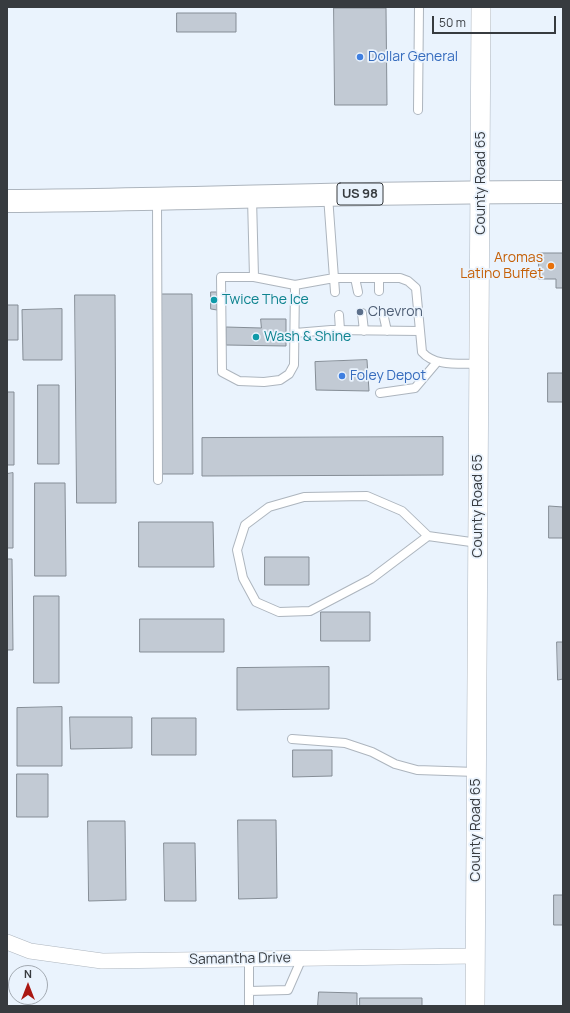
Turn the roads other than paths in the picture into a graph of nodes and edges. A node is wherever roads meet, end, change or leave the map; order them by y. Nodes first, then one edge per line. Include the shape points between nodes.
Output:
1 (419, 7) edge
2 (481, 7) edge
3 (418, 110) dead end
4 (481, 192) junction
5 (563, 192) edge
6 (328, 196) junction
7 (252, 198) junction
8 (157, 200) junction
9 (7, 201) edge
10 (254, 277) junction
11 (334, 278) junction
12 (355, 278) junction
13 (379, 278) junction
14 (295, 285) junction
15 (379, 291) dead end
16 (335, 292) dead end
17 (358, 292) dead end
18 (362, 313) dead end
19 (383, 313) dead end
20 (339, 315) dead end
21 (340, 330) junction
22 (364, 330) junction
23 (386, 330) junction
24 (420, 331) junction
25 (295, 333) junction
26 (437, 362) junction
27 (479, 364) junction
28 (380, 394) dead end
29 (158, 480) dead end
30 (428, 536) junction
31 (478, 543) junction
32 (292, 740) dead end
33 (476, 772) junction
34 (7, 942) edge
35 (475, 956) junction
36 (302, 958) junction
37 (249, 959) junction
38 (249, 991) junction
39 (249, 1006) edge
40 (475, 1006) edge

1 - 3 lane
2 - 4 street, County Road 65
4 - 5 main road, US 98
4 - 6 main road, US 98
4 - 27 street, County Road 65
6 - 7 main road, US 98
6 - 11 lane
7 - 8 main road, US 98
7 - 10 lane
8 - 9 main road, US 98
8 - 29 lane
10 - 14 lane
10 - 25 lane via 221,277 222,372 239,381 280,380 289,374 294,365
11 - 12 lane
11 - 14 lane
11 - 16 lane
12 - 13 lane
12 - 17 lane
13 - 15 lane
13 - 24 lane via 408,280 416,288
14 - 25 lane
18 - 22 lane
19 - 23 lane
20 - 21 lane
21 - 22 lane
21 - 25 lane
22 - 23 lane
23 - 24 lane
24 - 26 lane via 422,352 427,358
26 - 27 lane
26 - 28 lane via 415,388
27 - 31 street, County Road 65
30 - 30 lane via 402,511 368,496 304,497 269,507 244,525 237,550 243,578 256,602 279,612 310,611 371,579
30 - 31 lane
31 - 33 street, County Road 65
32 - 33 lane via 345,743 372,752 395,764 417,770
33 - 35 street, County Road 65
34 - 37 street, Samantha Drive via 30,951 102,961
35 - 36 street, Samantha Drive
35 - 40 street, County Road 65
36 - 37 street, Samantha Drive
36 - 38 lane via 288,990
37 - 38 lane
38 - 39 lane

